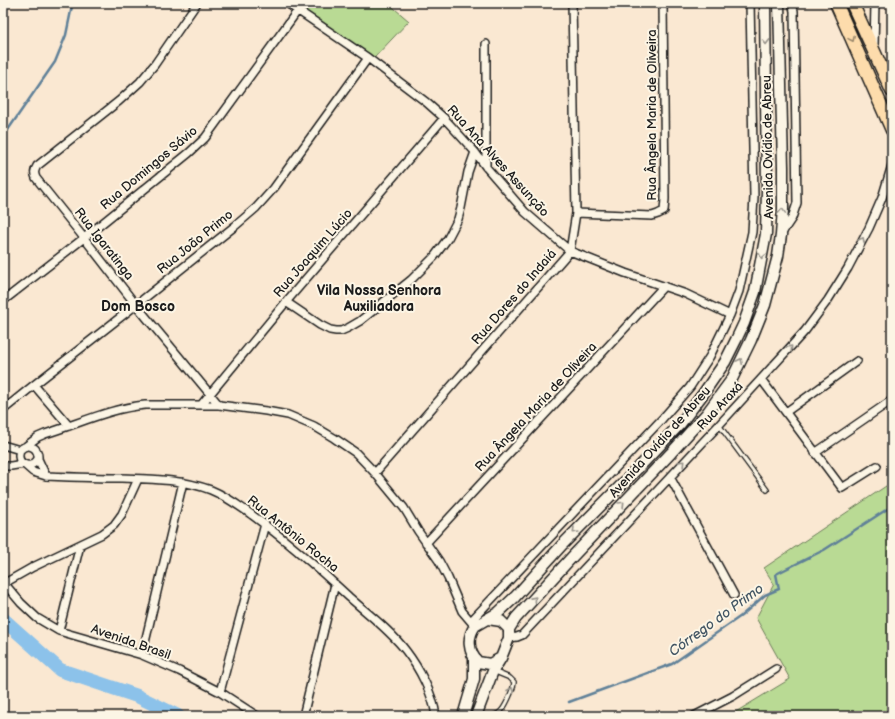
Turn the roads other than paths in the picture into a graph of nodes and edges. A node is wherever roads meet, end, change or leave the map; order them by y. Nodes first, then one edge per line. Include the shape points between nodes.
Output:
1 (197, 3) edge
2 (287, 3) edge
3 (572, 3) edge
4 (663, 3) edge
5 (750, 3) edge
6 (765, 3) edge
7 (779, 3) edge
8 (792, 3) edge
9 (836, 3) edge
10 (852, 3) edge
11 (875, 3) edge
12 (298, 10) junction
13 (486, 44) dead end
14 (874, 51) junction
15 (368, 58) junction
16 (892, 91) edge
17 (444, 118) junction
18 (892, 130) edge
19 (767, 138) junction
20 (782, 138) junction
21 (475, 152) junction
22 (892, 165) edge
23 (486, 167) junction
24 (576, 213) junction
25 (752, 232) junction
26 (766, 234) junction
27 (781, 235) junction
28 (84, 238) junction
29 (570, 251) junction
30 (664, 286) junction
31 (3, 301) edge
32 (286, 302) junction
33 (136, 305) junction
34 (730, 315) junction
35 (857, 361) dead end
36 (762, 379) junction
37 (34, 385) junction
38 (210, 395) junction
39 (892, 400) edge
40 (201, 405) junction
41 (219, 405) junction
42 (3, 410) edge
43 (786, 412) junction
44 (719, 425) junction
45 (69, 426) junction
46 (3, 445) edge
47 (23, 448) junction
48 (815, 453) junction
49 (38, 458) junction
50 (24, 464) junction
51 (3, 466) edge
52 (877, 466) dead end
53 (375, 473) junction
54 (46, 476) junction
55 (670, 477) junction
56 (138, 479) junction
57 (183, 482) junction
58 (767, 490) dead end
59 (265, 524) junction
60 (426, 543) junction
61 (80, 545) junction
62 (4, 584) edge
63 (335, 584) junction
64 (734, 595) dead end
65 (488, 619) junction
66 (473, 624) junction
67 (59, 631) junction
68 (509, 633) junction
69 (142, 655) junction
70 (474, 658) junction
71 (501, 658) junction
72 (776, 669) dead end
73 (493, 670) junction
74 (220, 692) junction
75 (478, 714) edge
76 (257, 716) edge
77 (303, 716) edge
78 (436, 716) edge
79 (463, 716) edge
80 (493, 716) edge
81 (694, 716) edge

1 - 28 street, Rua Igaratinga via 140,82 34,170 36,178
2 - 12 street, Rua Ana Alves Assunção
3 - 24 street, Rua Dores do Indaiá
4 - 24 street, Rua Ângela Maria de Oliveira via 664,211 652,216
5 - 25 street, Avenida Ovídio de Abreu via 754,197
6 -> 19 main road, Avenida Ovídio de Abreu
7 - 20 main road, Avenida Ovídio de Abreu
8 - 27 street via 795,18 797,203 792,218
9 -> 18 main road
10 - 14 main road
11 - 14 street
12 - 15 street, Rua Ana Alves Assunção
12 - 28 street, Rua Domingos Sávio via 205,138
13 - 23 street
14 - 16 main road
15 - 17 street, Rua Ana Alves Assunção
15 - 33 street, Rua João Primo via 274,188 256,208
17 - 21 street, Rua Ana Alves Assunção
17 - 32 street, Rua Joaquim Lúcio
19 - 20 main road
19 - 26 main road, Avenida Ovídio de Abreu
27 -> 20 main road, Avenida Ovídio de Abreu
21 - 23 street, Rua Ana Alves Assunção
21 - 32 street via 458,219 445,243 411,280 360,321 341,331 330,330
36 -> 22 street, Rua Araxá via 805,331 848,268 882,198
23 - 29 street, Rua Ana Alves Assunção via 525,212
24 - 29 street, Rua Dores do Indaiá
25 - 26 street
25 - 34 street, Avenida Ovídio de Abreu via 739,291
26 -> 65 main road, Avenida Ovídio de Abreu via 755,292 744,323 725,362 703,394 681,423 645,461 515,597
68 -> 27 main road, Avenida Ovídio de Abreu via 516,618 671,453 732,379 765,305
28 - 31 street, Rua Domingos Sávio
28 - 33 street, Rua Igaratinga
29 - 30 street, Rua Ana Alves Assunção
29 - 53 street, Rua Dores do Indaiá
30 - 34 street, Rua Ana Alves Assunção
30 - 60 street, Rua Ângela Maria de Oliveira
32 - 38 street, Rua Joaquim Lúcio
33 - 37 street, Rua João Primo
33 - 38 street, Rua Igaratinga
34 - 66 street, Avenida Ovídio de Abreu via 710,356 690,387
35 - 43 street
36 - 43 street
36 - 44 street, Rua Araxá
37 - 42 street, Rua João Primo
37 - 45 street
38 - 40 street, Rua Joaquim Lúcio
38 - 41 street, Rua Igaratinga
39 - 48 street
40 - 41 street
40 - 45 street via 134,406
41 - 53 street via 288,415 314,426 356,453
43 - 48 street
55 -> 44 street, Rua Araxá
44 - 58 lane
45 - 47 street via 38,437
46 - 47 street
47 - 49 street via 32,447 36,450
47 - 50 street via 19,458
48 - 52 street via 842,488
49 - 50 street via 32,465
49 - 54 street
50 - 51 street
50 - 54 street via 33,472
53 - 60 street via 404,508
54 - 56 street, Rua Antônio Rocha
55 - 64 street
55 - 68 street, Rua Araxá via 522,635 517,637
56 - 57 street, Rua Antônio Rocha
56 - 61 street via 122,514 114,525
57 - 59 street, Rua Antônio Rocha via 212,491
57 - 69 street
59 - 63 street, Rua Antônio Rocha
59 - 74 street
60 - 66 street via 448,578 462,611
61 - 62 street
61 - 67 street
62 - 67 street, Avenida Brasil via 37,618
63 - 77 street
63 - 78 street, Rua Antônio Rocha via 405,650 417,666
65 - 66 main road
65 - 68 main road via 501,621
66 - 70 main road via 469,641
67 - 69 street, Avenida Brasil
68 - 71 main road
69 - 74 street, Avenida Brasil
70 - 71 main road via 478,662 490,664
70 - 79 main road via 474,679
71 - 73 main road
72 - 81 street via 733,696
73 - 75 main road
80 -> 73 lane via 502,710 514,686 510,678
74 - 76 street, Avenida Brasil

